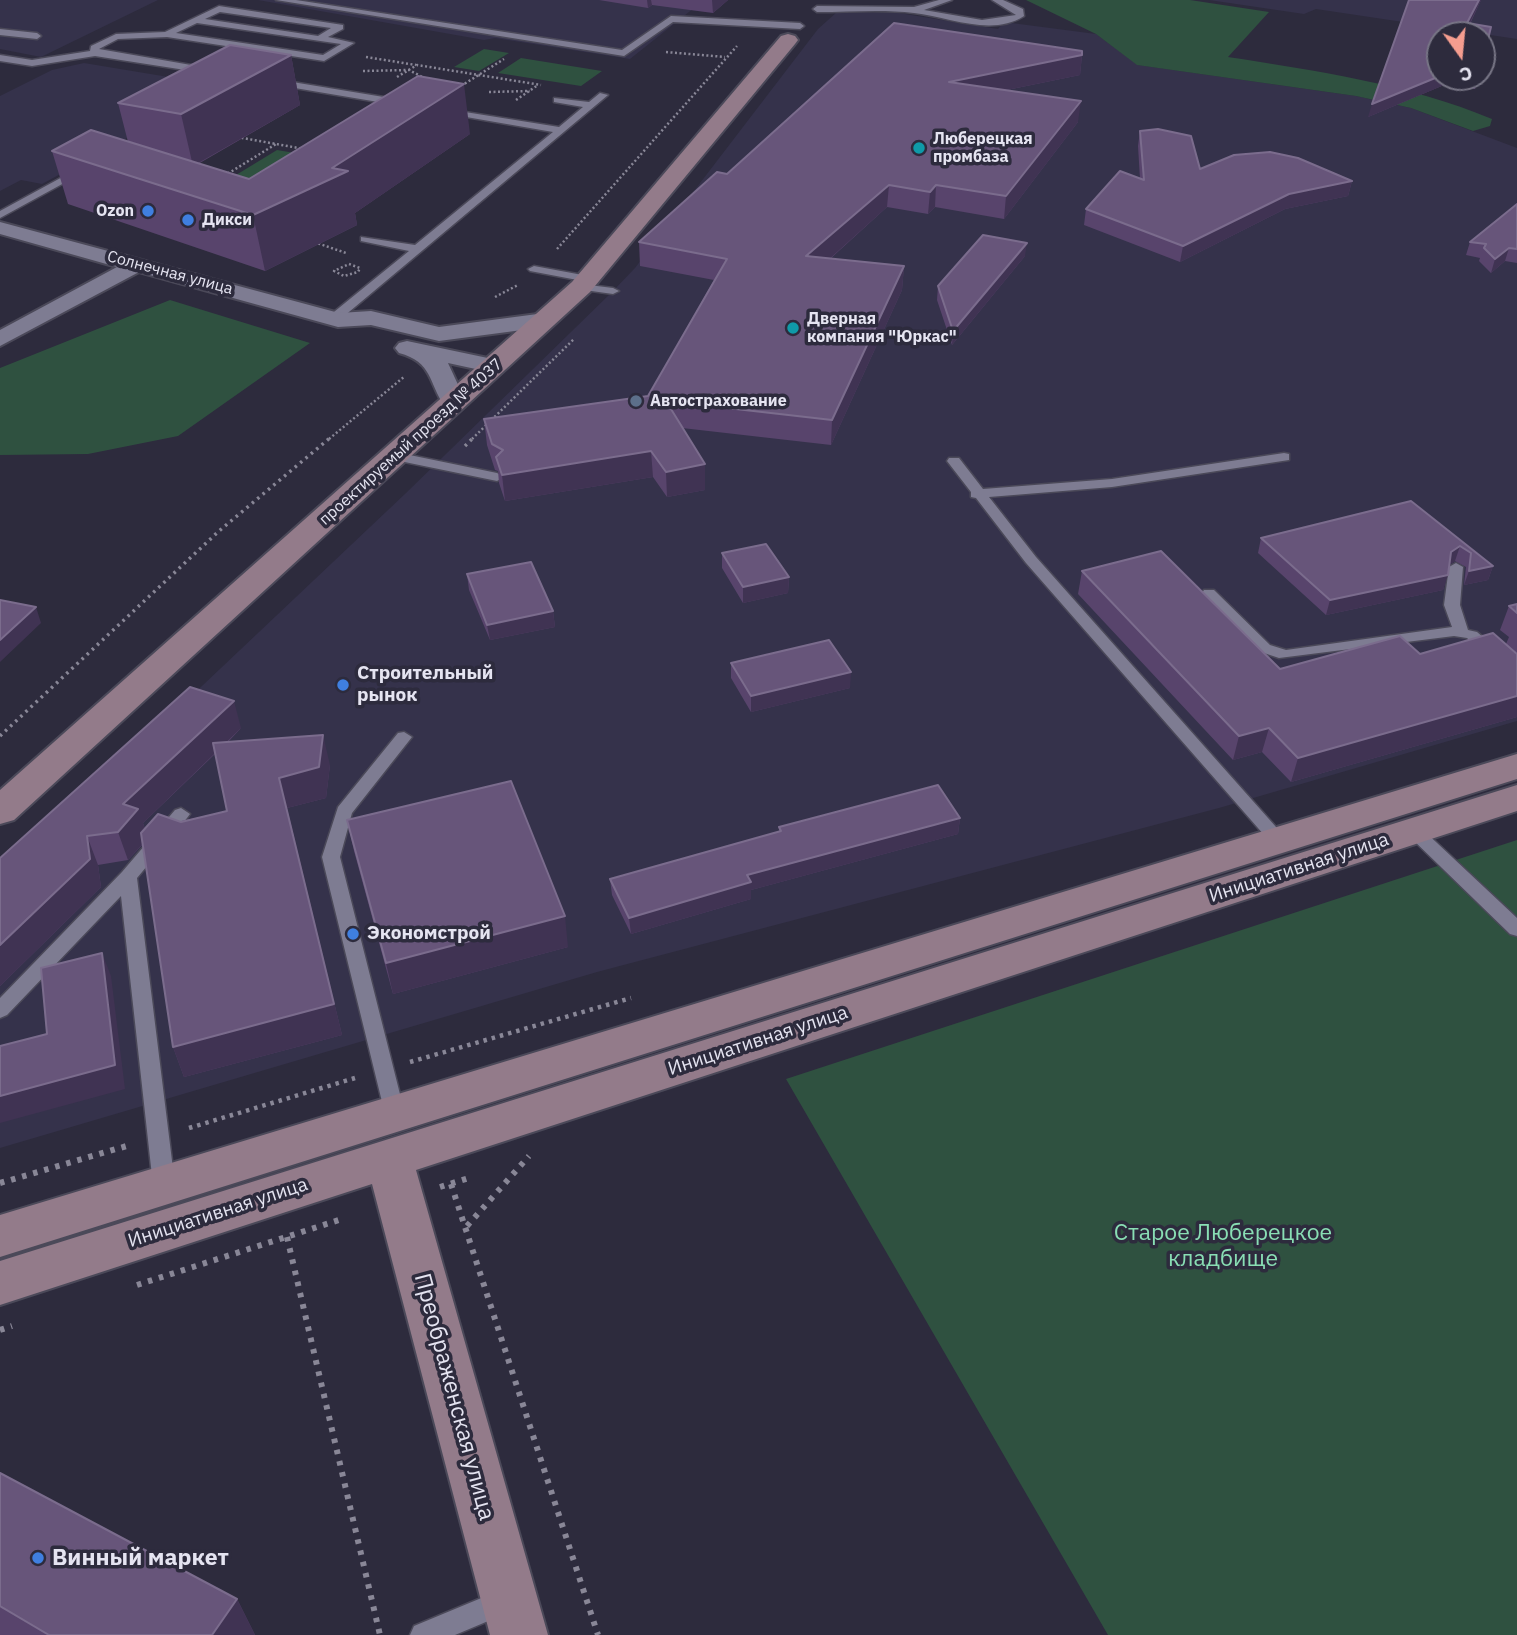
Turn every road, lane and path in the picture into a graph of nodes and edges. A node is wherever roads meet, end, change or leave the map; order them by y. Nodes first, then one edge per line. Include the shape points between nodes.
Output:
1 (280, 0) edge
2 (948, 0) edge
3 (996, 0) edge
4 (817, 9) dead end
5 (915, 10) junction
6 (196, 20) junction
7 (760, 25) junction
8 (0, 32) edge
9 (794, 33) joint
10 (167, 34) junction
11 (37, 36) dead end
12 (320, 38) junction
13 (630, 49) junction
14 (95, 53) junction
15 (361, 56) dead end
16 (506, 57) dead end
17 (725, 57) junction
18 (0, 58) edge
19 (417, 65) junction
20 (227, 74) edge
21 (478, 75) junction
22 (266, 80) dead end
23 (390, 81) dead end
24 (539, 85) junction
25 (459, 87) edge
26 (550, 87) dead end
27 (603, 94) dead end
28 (557, 100) dead end
29 (513, 102) dead end
30 (412, 105) edge
31 (590, 105) junction
32 (425, 107) edge
33 (561, 130) junction
34 (226, 134) edge
35 (277, 144) junction
36 (313, 150) edge
37 (89, 167) edge
38 (217, 180) edge
39 (0, 215) edge
40 (0, 228) edge
41 (369, 236) dead end
42 (302, 239) edge
43 (421, 246) junction
44 (354, 255) dead end
45 (138, 264) junction
46 (335, 268) joint
47 (536, 269) junction
48 (585, 283) junction
49 (612, 291) dead end
50 (486, 301) dead end
51 (336, 320) junction
52 (545, 320) junction
53 (439, 334) junction
54 (578, 334) dead end
55 (0, 340) edge
56 (500, 361) junction
57 (417, 362) junction
58 (454, 402) junction
59 (395, 456) junction
60 (1284, 457) dead end
61 (954, 461) dead end
62 (445, 466) junction
63 (497, 477) edge
64 (976, 494) junction
65 (1456, 567) edge
66 (1209, 593) dead end
67 (1462, 633) junction
68 (1517, 674) edge
69 (0, 736) edge
70 (404, 737) dead end
71 (1517, 766) edge
72 (1517, 798) edge
73 (0, 811) edge
74 (181, 814) dead end
75 (1414, 831) junction
76 (1278, 840) junction
77 (128, 877) junction
78 (1517, 929) edge
79 (0, 1010) edge
80 (392, 1136) junction
81 (529, 1156) dead end
82 (451, 1184) dead end
83 (164, 1185) junction
84 (467, 1226) junction
85 (0, 1236) edge
86 (287, 1237) dead end
87 (0, 1283) edge
88 (514, 1617) edge
89 (380, 1635) edge
90 (423, 1635) edge
91 (598, 1635) edge

1 - 13 lane via 624,53
2 - 5 lane
3 - 5 lane via 1020,11 1020,16 1011,20 957,19
4 - 5 lane
6 - 10 lane
6 - 12 lane
6 - 12 lane via 219,9 340,27
7 - 9 lane
7 - 13 lane via 671,19
7 - 17 path
8 - 11 lane
9 - 48 main road, проектируемый проезд № 4037
10 - 12 lane via 324,58 350,43
10 - 14 lane via 116,37 94,48
13 - 17 path
14 - 18 lane via 32,63
14 - 20 lane
15 - 19 path
16 - 21 path
17 - 47 path
19 - 21 path
19 - 23 path
21 - 24 path
21 - 25 path
22 - 30 lane
24 - 26 path
24 - 29 path
27 - 31 lane
28 - 31 lane
31 - 33 lane
32 - 33 lane
33 - 43 lane
34 - 35 path
35 - 36 path
35 - 38 path
37 - 39 lane
40 - 45 street, Солнечная улица
41 - 43 lane
42 - 44 path
43 - 51 lane
45 - 51 street, Солнечная улица
45 - 55 street
46 - 46 path via 344,276 360,268 349,264
47 - 48 lane
47 - 50 path via 531,279
48 - 49 lane
48 - 52 main road, проектируемый проезд № 4037
51 - 53 street via 371,318
51 - 57 street via 351,334
52 - 53 street
52 - 56 main road, проектируемый проезд № 4037
53 - 56 street
54 - 62 path
56 - 57 street via 443,354
56 - 58 main road, проектируемый проезд № 4037
57 - 58 street via 439,368
57 - 69 path via 219,531
58 - 59 main road, проектируемый проезд № 4037
59 - 62 lane
59 - 73 main road, проектируемый проезд № 4037
60 - 64 lane via 1112,483
61 - 64 lane
62 - 63 lane
64 - 76 lane
65 - 67 lane via 1452,605
66 - 67 lane via 1264,648 1285,655
67 - 68 lane via 1472,635
70 - 80 lane via 344,811 331,857
71 - 76 main road, Инициативная улица
72 - 75 main road, Инициативная улица
74 - 77 lane
75 - 78 lane
75 - 80 main road, Инициативная улица
76 - 80 main road, Инициативная улица
77 - 79 lane
77 - 83 lane
80 - 83 main road, Инициативная улица
80 - 87 main road, Инициативная улица
80 - 88 main road, Преображенская улица
81 - 84 path
82 - 84 path
83 - 85 main road, Инициативная улица
84 - 91 path
86 - 89 path
88 - 90 lane

